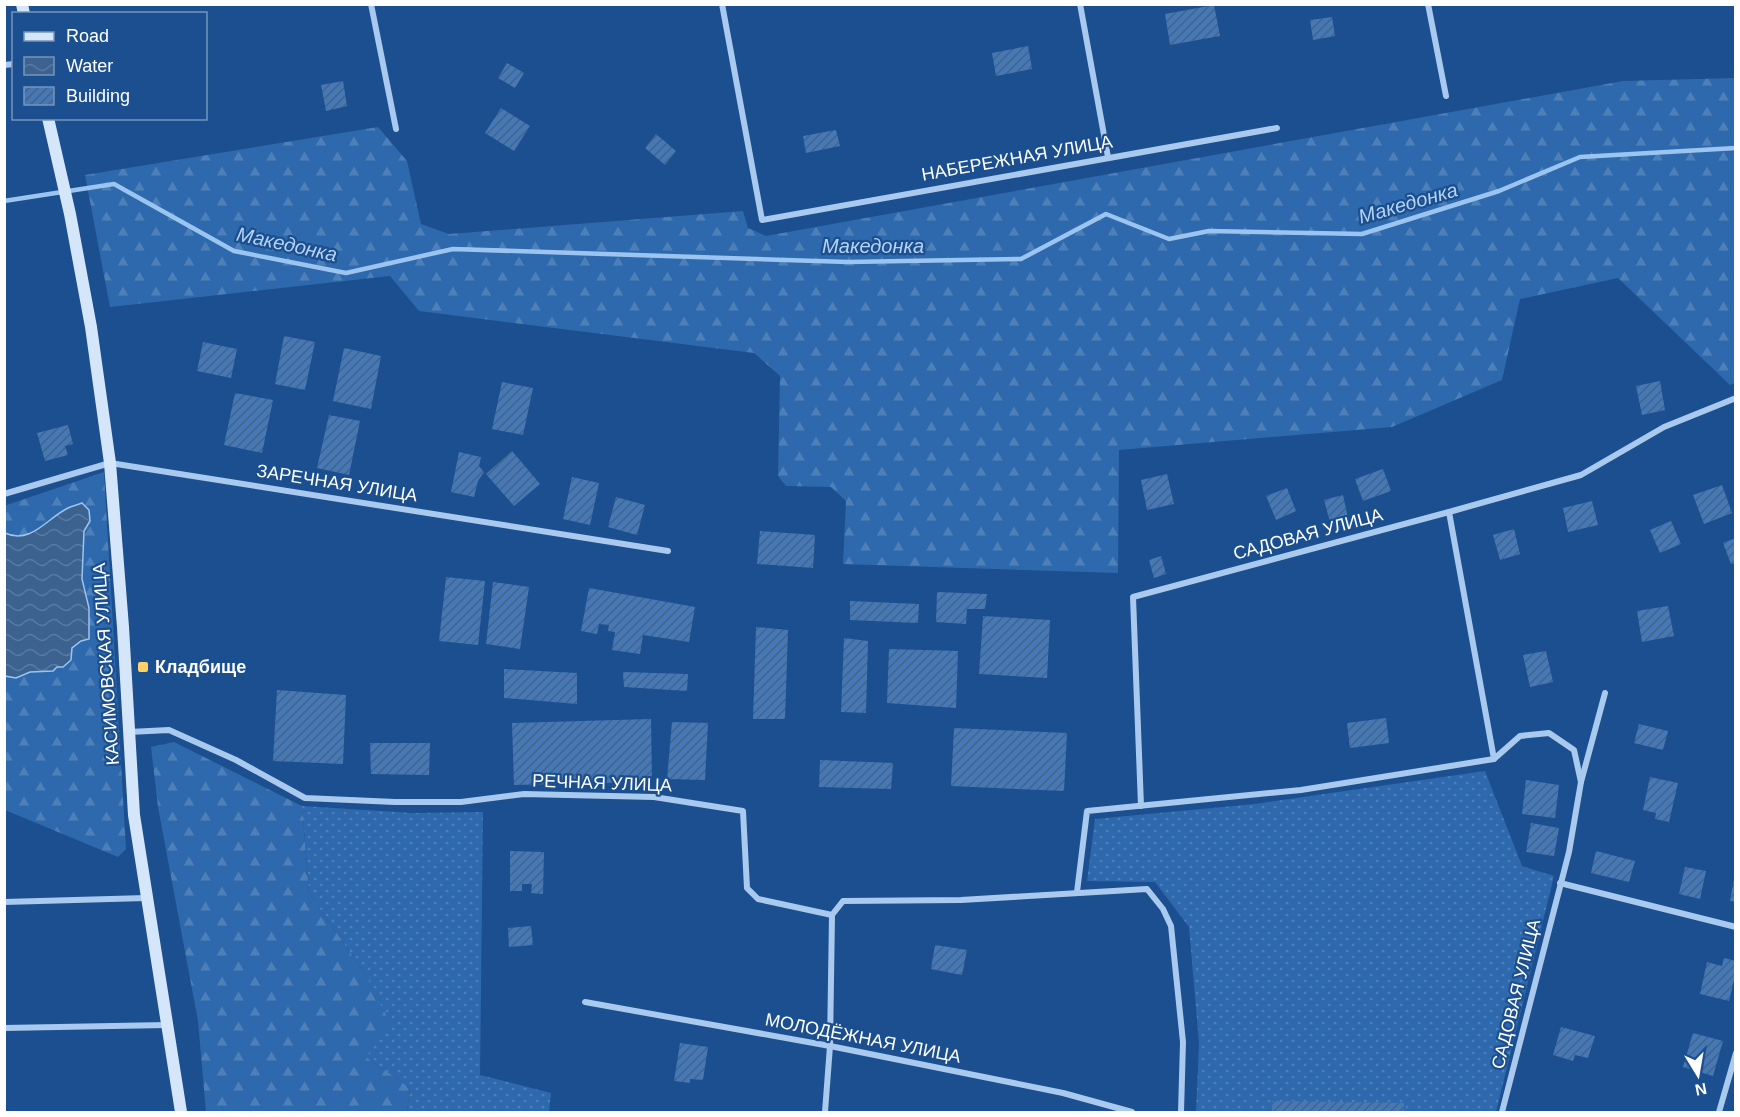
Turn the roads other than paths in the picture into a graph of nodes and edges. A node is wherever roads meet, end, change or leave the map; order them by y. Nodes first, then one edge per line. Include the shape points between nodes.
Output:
1 (372, 4) edge
2 (722, 4) edge
3 (1080, 4) edge
4 (1428, 4) edge
5 (1446, 96) dead end
6 (48, 120) edge
7 (1277, 128) dead end
8 (396, 129) dead end
9 (1108, 157) junction
10 (1736, 398) edge
11 (110, 463) junction
12 (4, 494) edge
13 (1449, 512) junction
14 (668, 551) dead end
15 (1605, 693) dead end
16 (129, 732) junction
17 (1494, 759) junction
18 (1581, 782) junction
19 (1141, 806) junction
20 (1560, 883) junction
21 (1077, 892) junction
22 (146, 898) junction
23 (4, 902) edge
24 (832, 915) junction
25 (1736, 927) edge
26 (585, 1002) dead end
27 (168, 1025) junction
28 (4, 1028) edge
29 (830, 1046) junction
30 (1736, 1053) edge
31 (181, 1113) edge
32 (825, 1113) edge
33 (1132, 1113) edge
34 (1181, 1113) edge
35 (1502, 1113) edge
36 (1719, 1113) edge

1 - 8 street
2 - 9 street, НАБЕРЕЖНАЯ УЛИЦА via 762,220
3 - 9 street
4 - 5 street
6 - 11 main road, КАСИМОВСКАЯ УЛИЦА via 91,327
7 - 9 street, НАБЕРЕЖНАЯ УЛИЦА
10 - 13 street via 1664,427 1581,476
11 - 12 street, ЗАРЕЧНАЯ УЛИЦА
11 - 14 street, ЗАРЕЧНАЯ УЛИЦА
11 - 16 main road, КАСИМОВСКАЯ УЛИЦА
13 - 17 street
13 - 19 street, САДОВАЯ УЛИЦА via 1133,597
15 - 18 street, САДОВАЯ УЛИЦА
16 - 22 main road, КАСИМОВСКАЯ УЛИЦА via 134,815
16 - 24 street, РЕЧНАЯ УЛИЦА via 170,730 305,798 461,802 524,794 654,797 743,811 747,888 758,899
17 - 18 street via 1520,736 1549,733 1574,750
17 - 19 street via 1301,790
18 - 20 street, САДОВАЯ УЛИЦА
19 - 21 street via 1087,811
20 - 25 street
20 - 35 street, САДОВАЯ УЛИЦА
21 - 24 street via 962,900 843,901
21 - 34 street via 1147,890 1163,909 1171,926 1183,1042
22 - 23 street
22 - 27 main road, КАСИМОВСКАЯ УЛИЦА
24 - 29 street
26 - 29 street, МОЛОДЁЖНАЯ УЛИЦА
27 - 28 street
27 - 31 main road, КАСИМОВСКАЯ УЛИЦА
29 - 32 street
29 - 33 street, МОЛОДЁЖНАЯ УЛИЦА via 1063,1093
30 - 36 street

